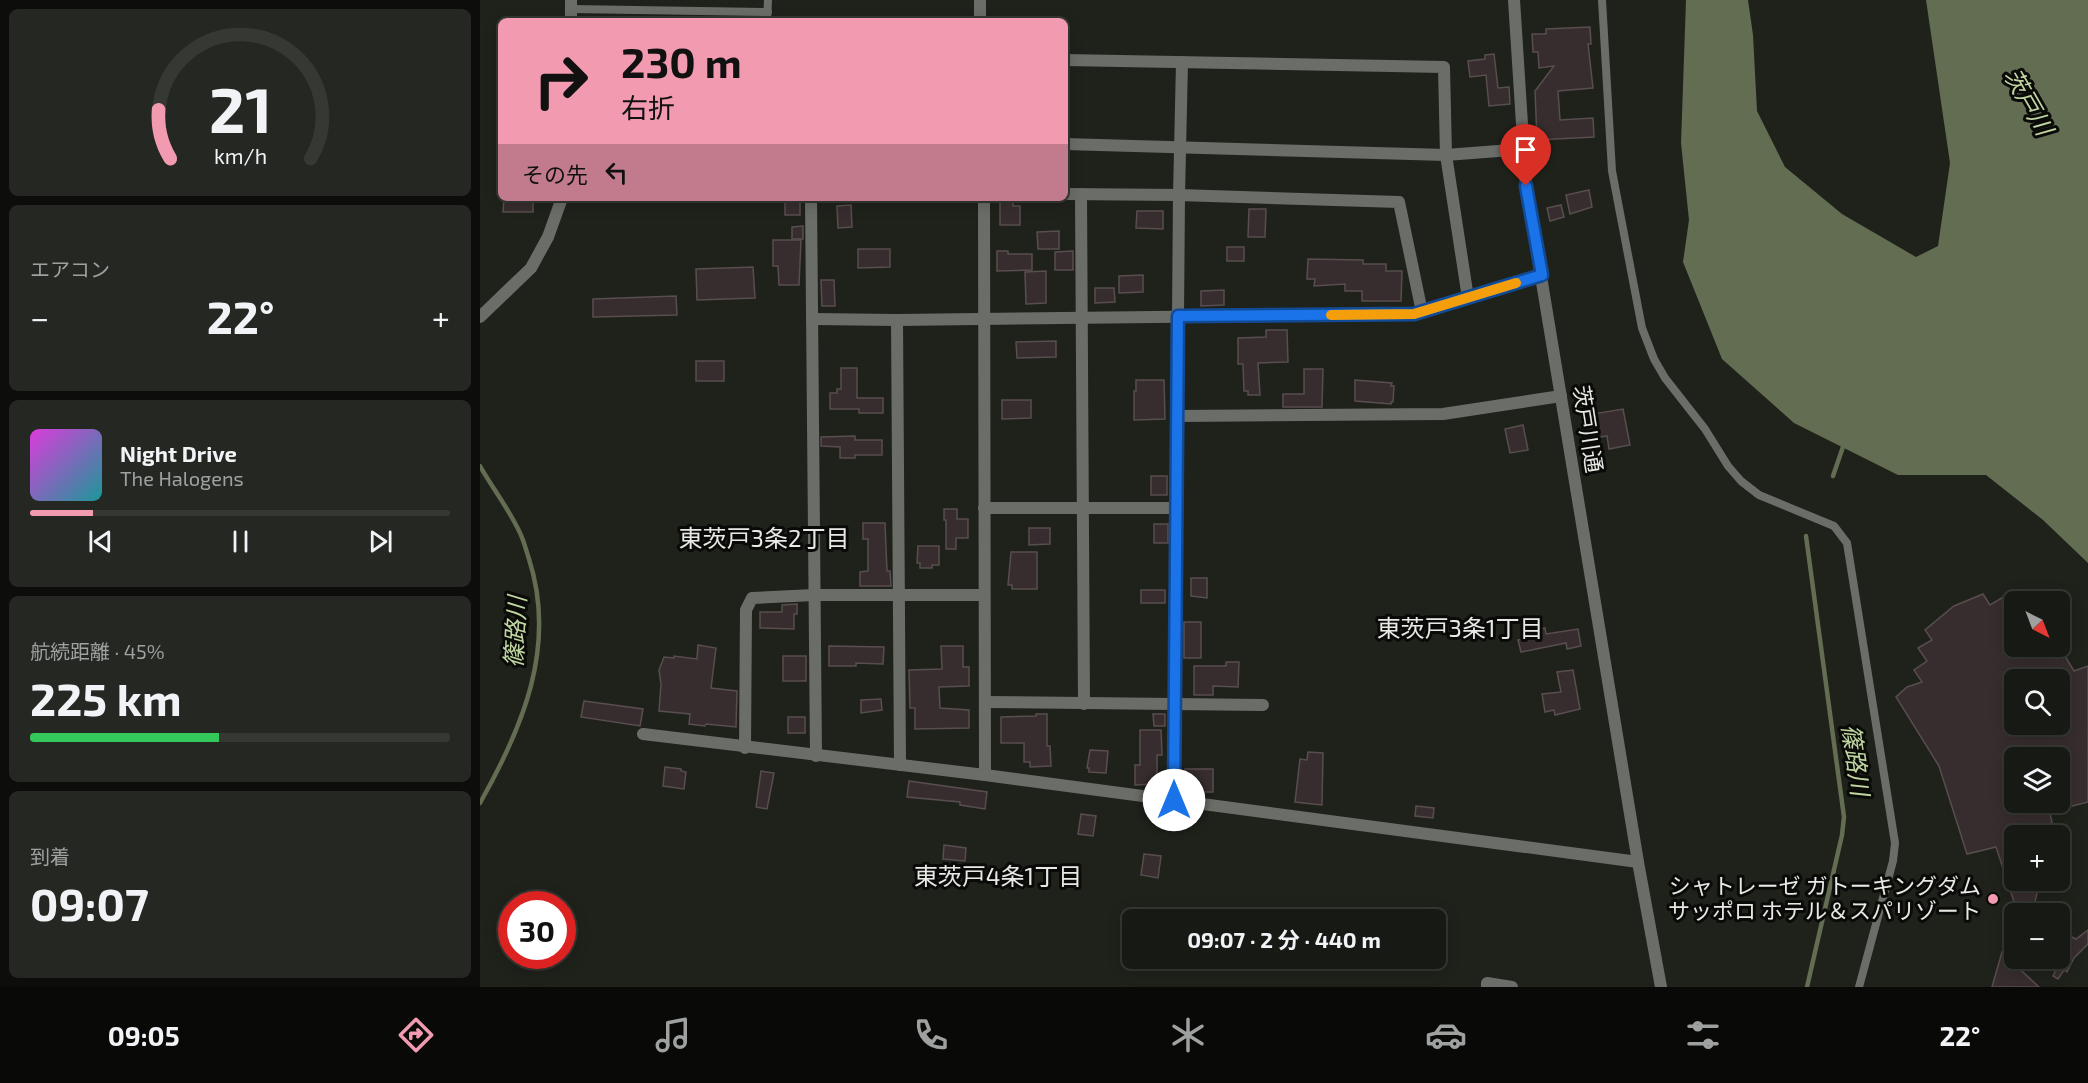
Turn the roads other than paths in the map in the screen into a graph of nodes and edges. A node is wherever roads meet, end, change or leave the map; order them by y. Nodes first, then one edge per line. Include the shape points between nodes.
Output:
1 (768, 0) edge
2 (980, 0) edge
3 (1514, 0) edge
4 (1602, 0) edge
5 (571, 10) edge
6 (768, 12) junction
7 (767, 18) edge
8 (980, 18) edge
9 (1068, 60) edge
10 (1182, 62) junction
11 (1068, 144) edge
12 (1181, 146) junction
13 (1524, 149) junction
14 (1446, 155) junction
15 (1068, 194) edge
16 (1081, 194) junction
17 (1179, 195) junction
18 (561, 201) edge
19 (811, 201) edge
20 (984, 201) edge
21 (1542, 275) junction
22 (1468, 298) junction
23 (1422, 312) junction
24 (1178, 316) junction
25 (480, 317) edge
26 (1083, 317) junction
27 (984, 318) junction
28 (812, 319) junction
29 (897, 320) junction
30 (1561, 396) junction
31 (1177, 416) junction
32 (984, 508) junction
33 (1083, 508) junction
34 (1176, 508) junction
35 (814, 595) junction
36 (899, 595) junction
37 (984, 595) junction
38 (985, 702) junction
39 (1084, 704) junction
40 (1175, 705) junction
41 (1263, 705) dead end
42 (643, 734) dead end
43 (744, 748) junction
44 (816, 756) junction
45 (900, 765) junction
46 (984, 775) junction
47 (1174, 800) junction
48 (1638, 862) junction
49 (1487, 987) edge
50 (1512, 987) edge
51 (1661, 987) edge
52 (1859, 987) edge

1 - 6 lane
2 - 8 street
3 - 13 street, 茨戸川通
4 - 52 lane via 1612,171 1642,328 1654,359 1740,481 1759,495 1834,526 1846,543 1894,843 1893,861
5 - 6 lane
6 - 7 lane
9 - 10 street
10 - 12 street
10 - 14 street via 1444,67
11 - 12 street
12 - 14 street
12 - 17 street
13 - 14 street
13 - 21 street, 茨戸川通 via 1526,186
14 - 22 street
15 - 16 street
16 - 17 street
16 - 26 street
17 - 23 street via 1399,202
17 - 24 street
18 - 25 street via 531,268
19 - 28 street
20 - 27 street
21 - 22 street
21 - 30 street, 茨戸川通
22 - 23 street
23 - 24 street
24 - 26 street
24 - 31 street
26 - 27 street
26 - 33 street
27 - 29 street
27 - 32 street
28 - 29 street
28 - 35 street
29 - 36 street
30 - 31 street via 1443,414
30 - 48 street, 茨戸川通
31 - 34 street
32 - 33 street
32 - 37 street
33 - 34 street
33 - 39 street
34 - 40 street
35 - 36 street
35 - 43 street via 752,598 746,610
35 - 44 street
36 - 37 street
36 - 45 street
37 - 38 street
38 - 39 street
38 - 46 street
39 - 40 street
40 - 41 street
40 - 47 street
42 - 43 street
43 - 44 street
44 - 45 street
45 - 46 street
46 - 47 street
47 - 48 street
48 - 51 street, 茨戸川通
49 - 50 street via 1487,983

